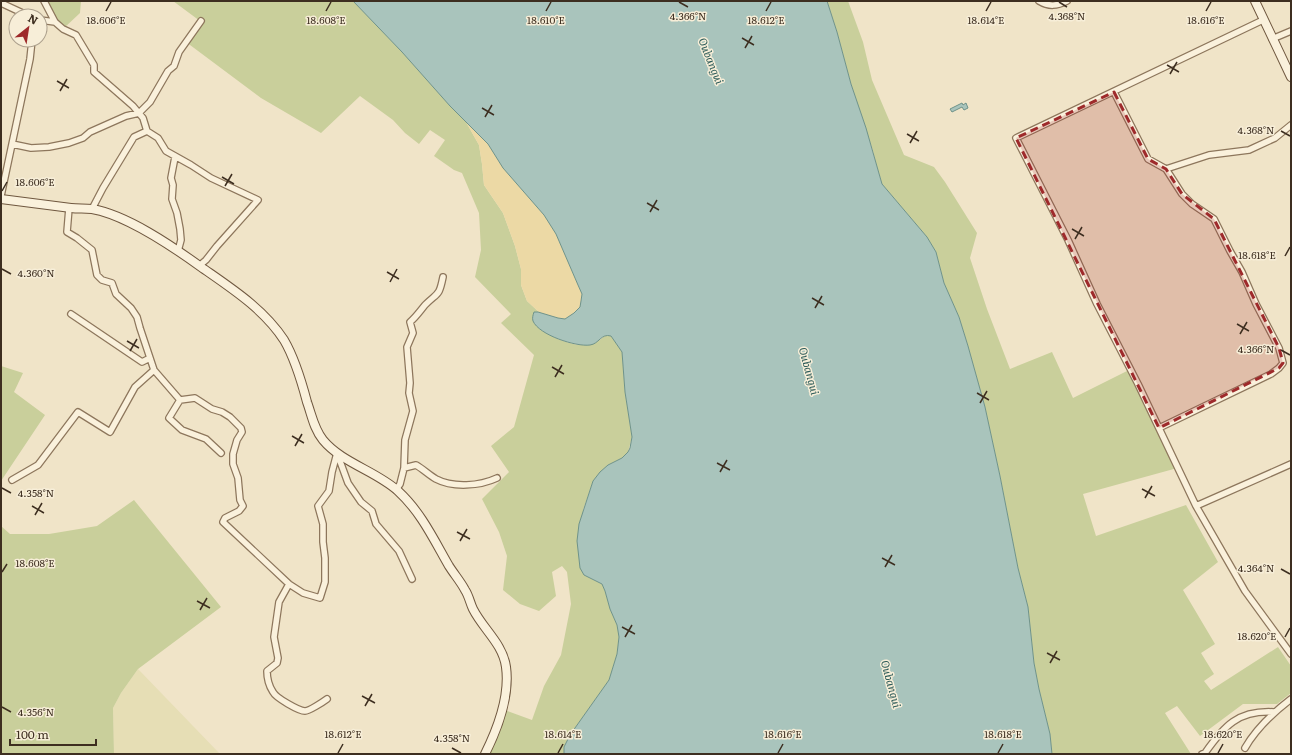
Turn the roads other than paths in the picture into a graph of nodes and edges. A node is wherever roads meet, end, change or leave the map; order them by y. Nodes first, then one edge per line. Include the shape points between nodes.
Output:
1 (44, 1) edge
2 (1039, 1) edge
3 (1067, 1) edge
4 (1255, 1) edge
5 (1, 2) edge
6 (13, 8) edge
7 (1263, 20) junction
8 (48, 21) edge
9 (200, 21) dead end
10 (55, 22) junction
11 (1291, 31) edge
12 (1272, 39) junction
13 (31, 48) edge
14 (1291, 77) edge
15 (1114, 92) junction
16 (139, 113) junction
17 (1291, 125) edge
18 (147, 131) junction
19 (12, 144) junction
20 (175, 157) junction
21 (1166, 169) junction
22 (1, 196) edge
23 (1, 200) edge
24 (69, 208) junction
25 (92, 209) junction
26 (178, 251) junction
27 (199, 266) junction
28 (443, 277) dead end
29 (71, 314) dead end
30 (150, 358) junction
31 (154, 370) junction
32 (180, 400) junction
33 (1159, 428) junction
34 (337, 452) junction
35 (221, 453) dead end
36 (1291, 464) edge
37 (404, 468) junction
38 (497, 478) dead end
39 (12, 480) dead end
40 (396, 490) junction
41 (1196, 506) junction
42 (412, 579) dead end
43 (289, 584) junction
44 (1291, 654) edge
45 (327, 699) dead end
46 (1291, 699) edge
47 (1274, 712) junction
48 (1246, 748) dead end
49 (485, 754) edge
50 (1202, 754) edge

1 - 10 street
2 - 3 street via 1058,6
4 - 7 main road
5 - 6 street
7 - 12 main road
7 - 15 street
8 - 10 street
9 - 16 street via 179,52 174,66 168,71 150,102
10 - 16 street via 76,35 94,65 94,72
11 - 12 street
12 - 14 main road
13 - 19 street
15 - 21 street via 1148,159
15 - 33 street via 1016,138
16 - 18 street
16 - 19 street via 126,116 68,143 32,148
17 - 21 street via 1275,138 1249,150 1209,155
18 - 20 street via 158,138 166,151
18 - 25 street via 134,137
19 - 22 street
20 - 26 street via 171,178 172,199 180,229
20 - 27 street via 211,178 258,200
21 - 33 street via 1182,194 1214,219 1279,348 1283,362 1271,374
23 - 24 main road
24 - 25 main road
24 - 30 street via 67,232 92,250 97,275 102,280 112,283 116,294 137,316
25 - 26 main road via 147,231
26 - 27 main road
27 - 34 main road via 253,306 274,326 285,343 301,382 316,429 324,441
28 - 37 street via 436,297 410,322 413,333 407,347 409,393 413,411 405,440
29 - 30 street via 142,362
30 - 31 street
31 - 32 street
31 - 39 street via 135,387 110,432 78,412 38,465
32 - 35 street via 169,418 182,430 206,439
32 - 43 street via 195,398 230,417 241,428 242,432 233,454 233,464 243,506 239,511 224,518 223,522
33 - 41 street
34 - 40 main road
34 - 42 street via 348,483 372,511 376,524 399,551
34 - 43 street via 329,491 318,506 323,524 326,558 325,582 320,598 303,593
36 - 41 street
37 - 38 street via 416,465 436,479 448,483 490,482
37 - 40 street
40 - 49 main road via 427,527 465,590 474,610 496,642 506,665 507,682 499,725
41 - 44 street via 1246,591
43 - 45 street via 279,602 274,637 277,663 267,671 267,677 272,692 304,711
46 - 47 street
47 - 48 street via 1257,730
47 - 50 street via 1258,712 1234,720 1218,733

